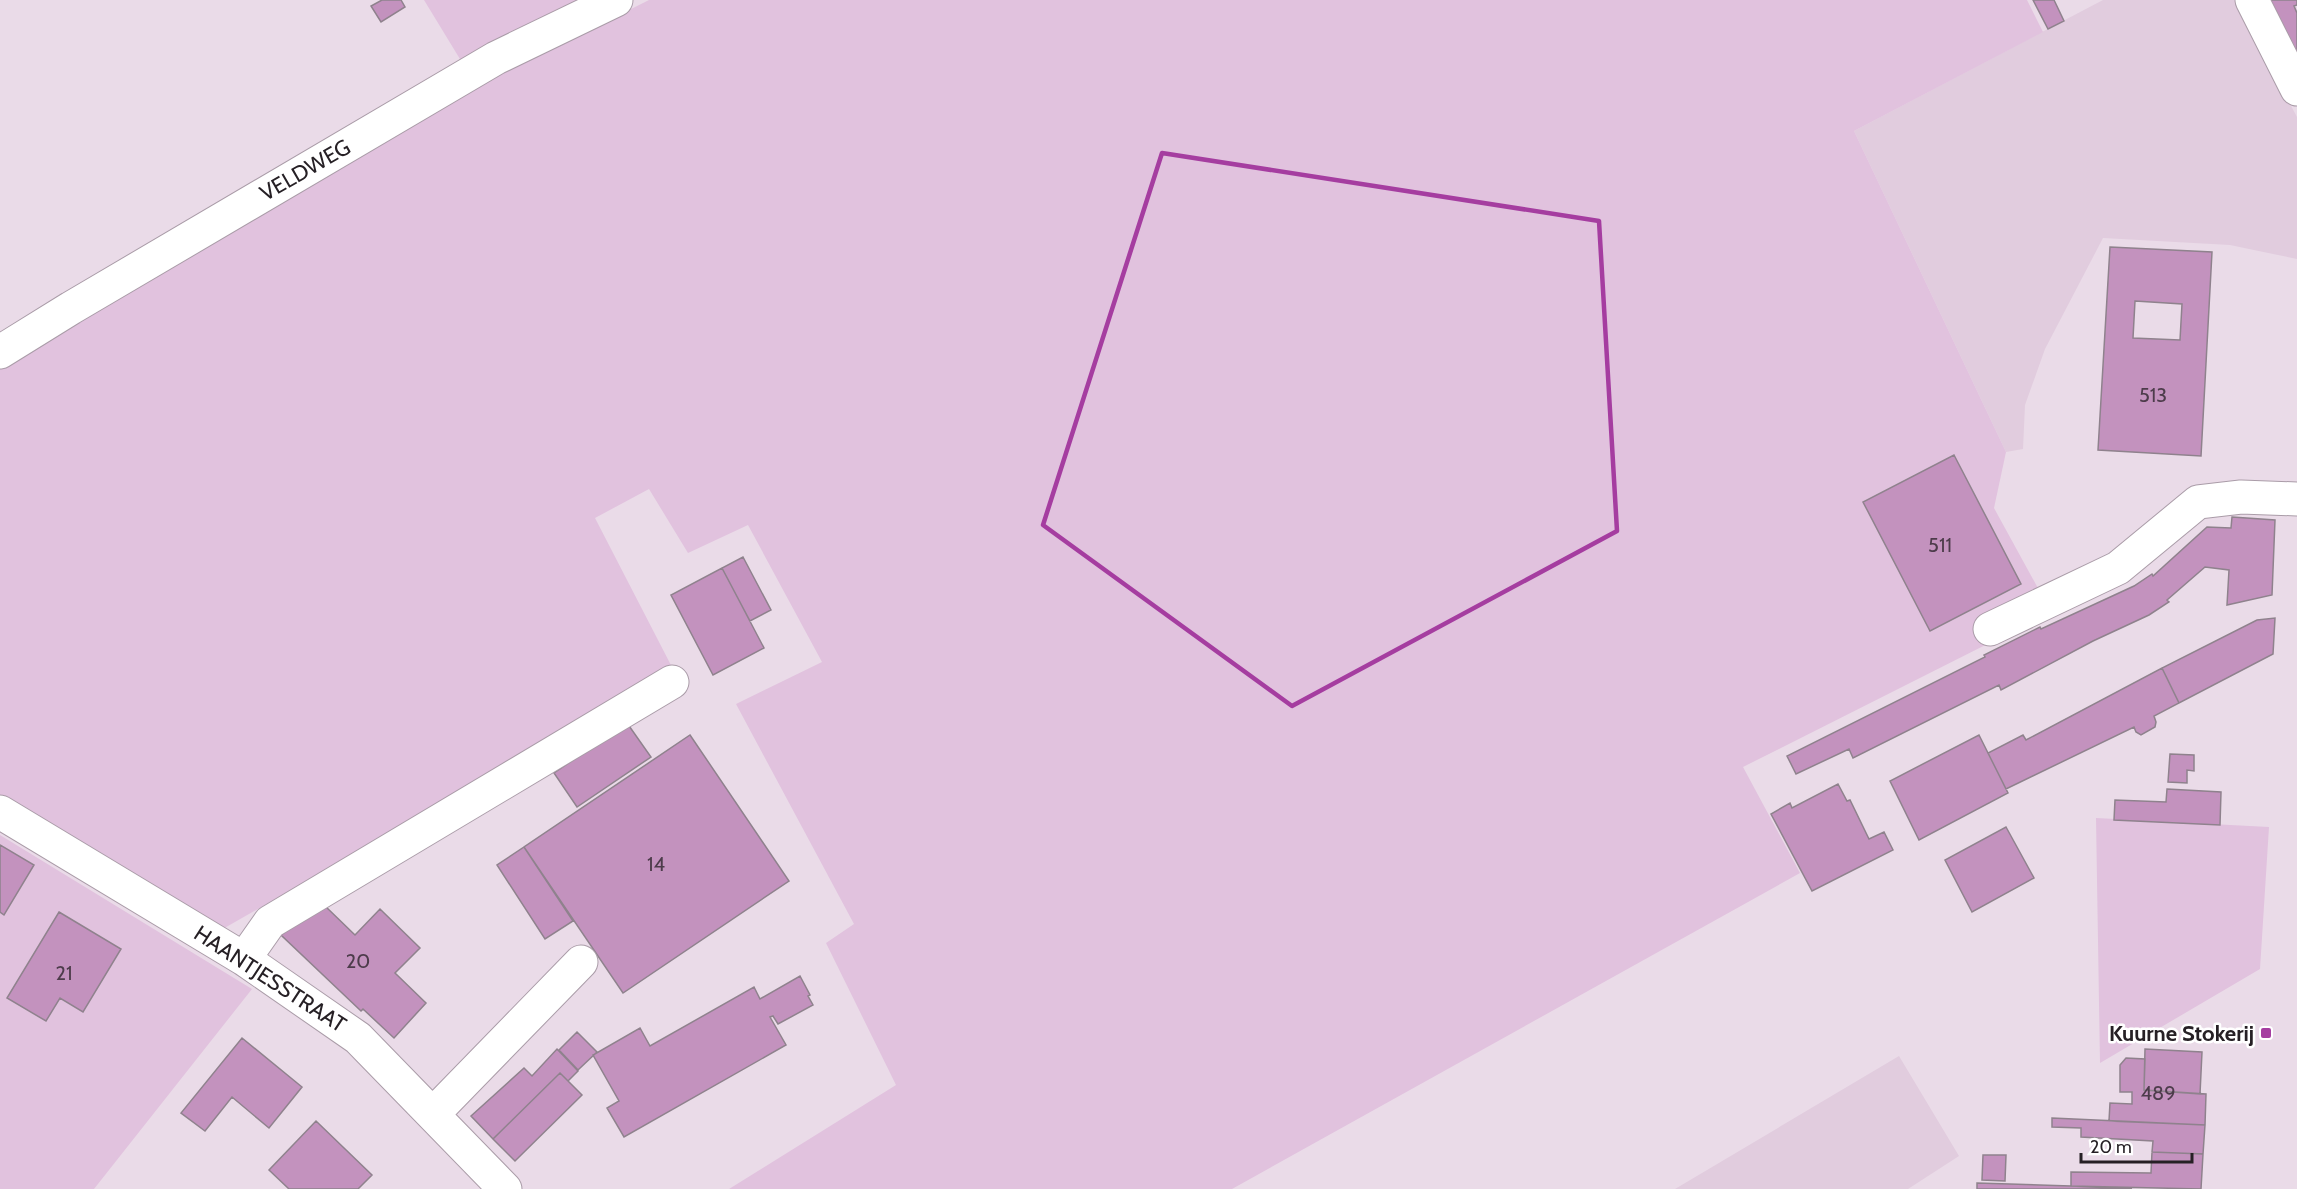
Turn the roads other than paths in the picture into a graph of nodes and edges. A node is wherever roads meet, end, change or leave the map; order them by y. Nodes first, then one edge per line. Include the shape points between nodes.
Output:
1 (616, 0) edge
2 (2252, 0) edge
3 (2297, 89) edge
4 (0, 352) edge
5 (2297, 499) edge
6 (1990, 629) dead end
7 (672, 682) dead end
8 (0, 812) edge
9 (244, 959) junction
10 (581, 962) dead end
11 (433, 1114) junction
12 (505, 1189) edge

1 - 4 street, VELDWEG via 496,58
2 - 3 street
5 - 6 street via 2241,497 2198,502 2118,568
7 - 9 street via 270,922
8 - 9 street, HAANTJESSTRAAT
9 - 11 street, HAANTJESSTRAAT via 358,1038
10 - 11 street
11 - 12 street, HAANTJESSTRAAT

